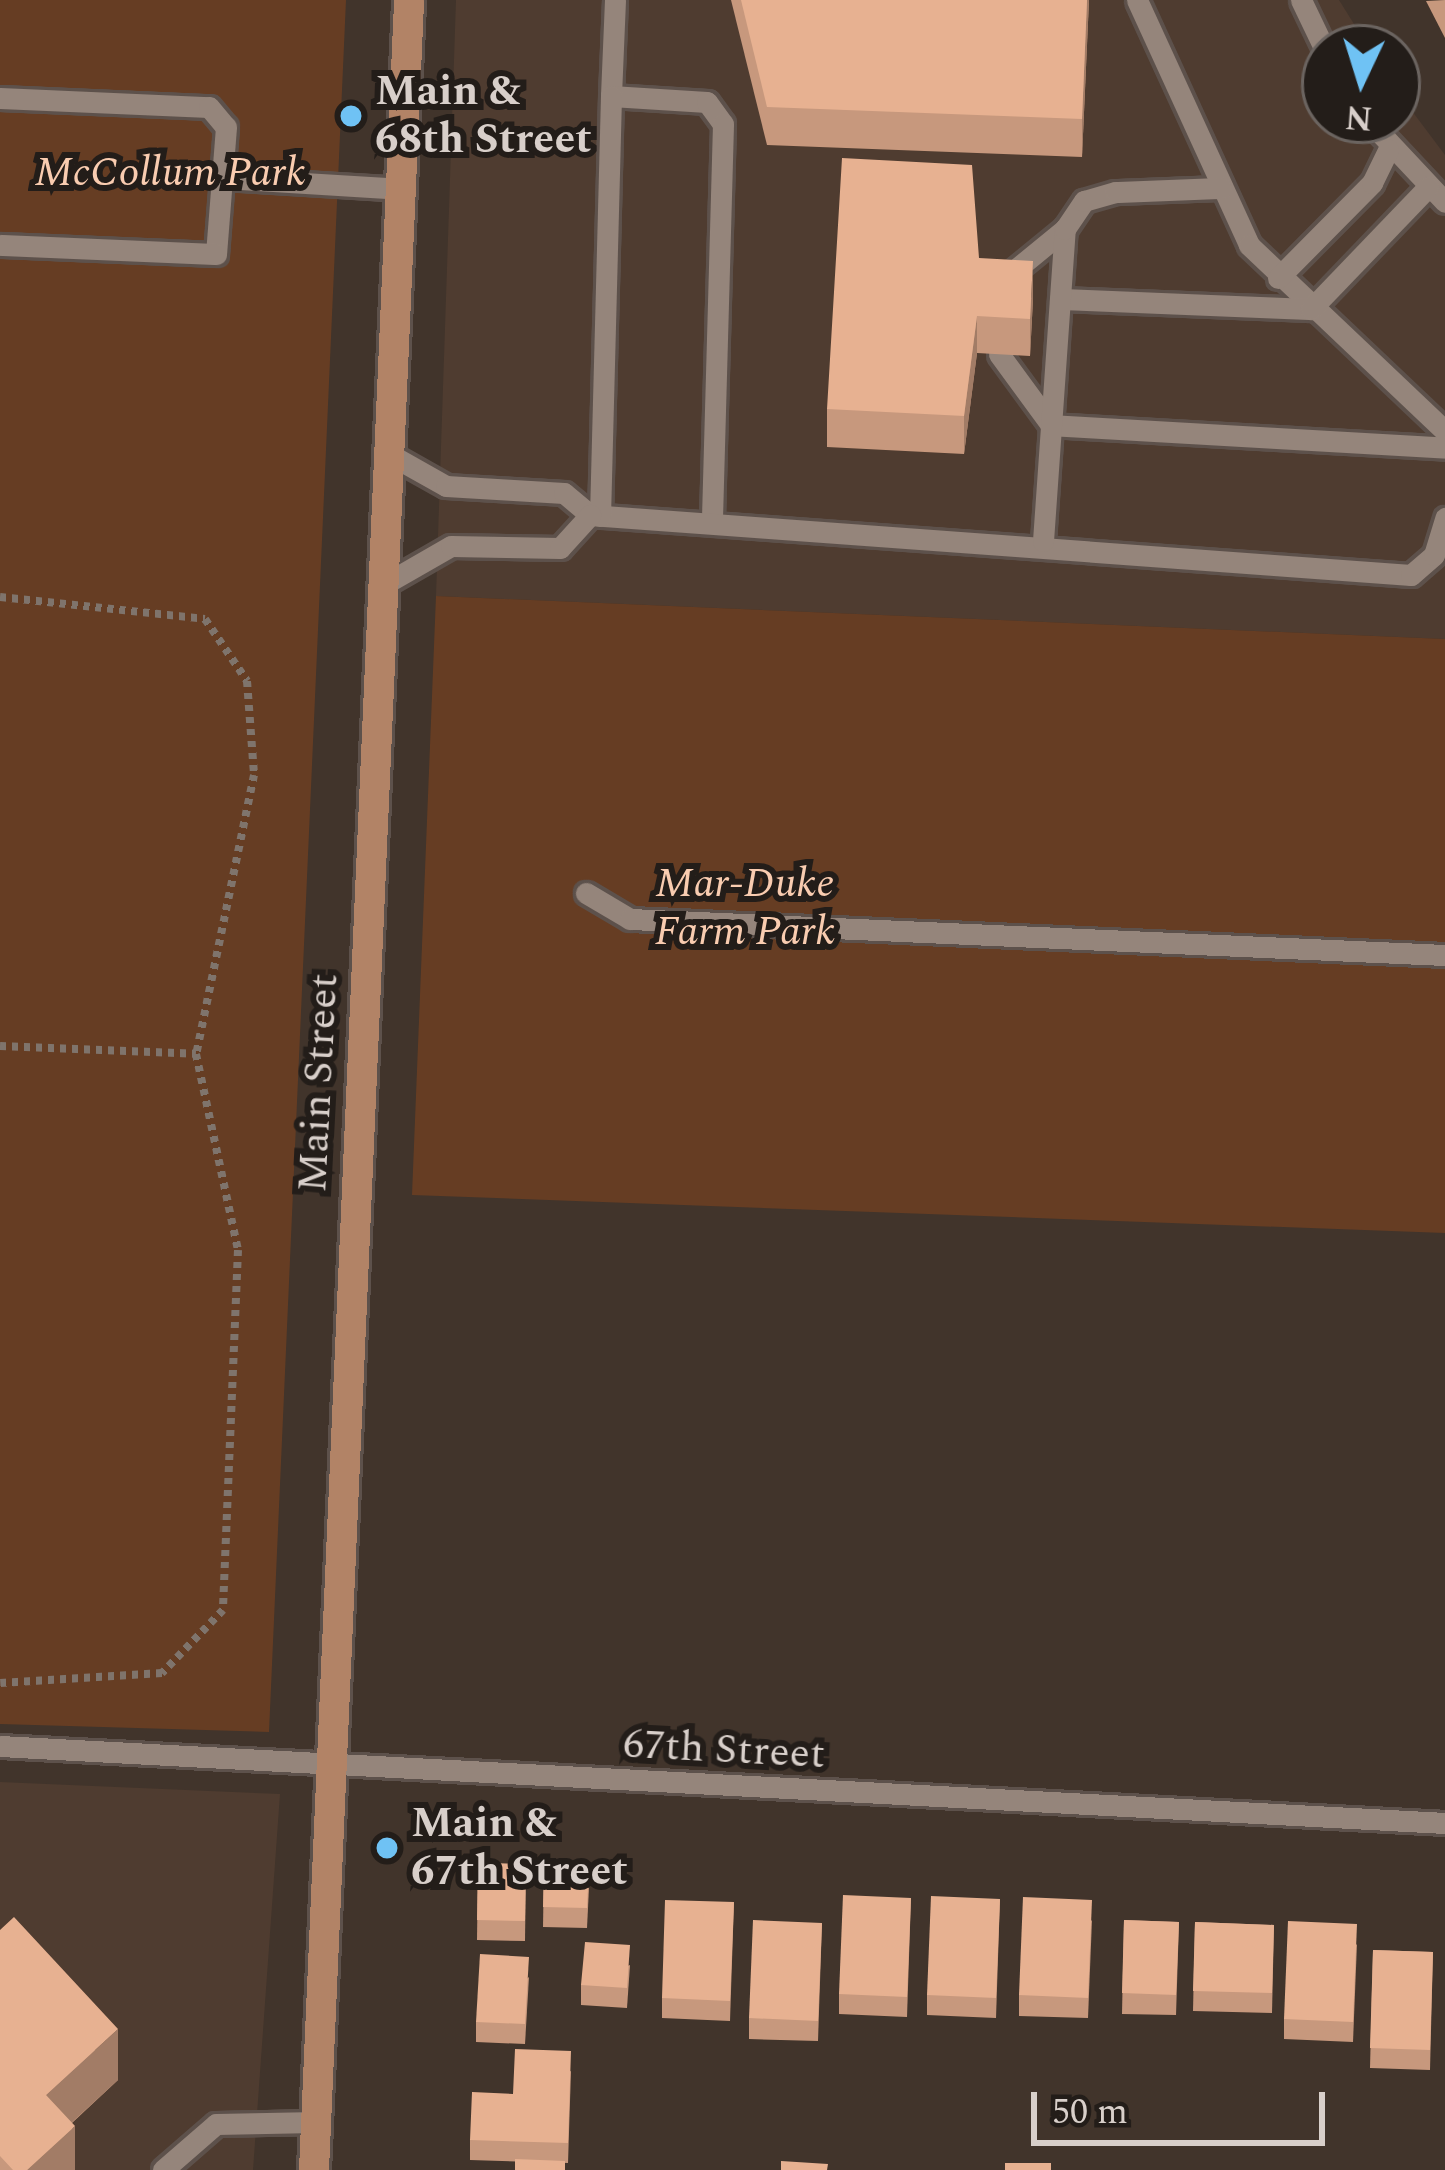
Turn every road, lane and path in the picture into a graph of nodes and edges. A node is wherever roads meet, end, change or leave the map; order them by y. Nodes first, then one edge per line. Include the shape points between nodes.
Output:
1 (409, 0) edge
2 (615, 0) edge
3 (1137, 0) edge
4 (611, 96) junction
5 (0, 98) edge
6 (1384, 144) edge
7 (1388, 150) junction
8 (223, 178) junction
9 (1221, 188) junction
10 (401, 189) junction
11 (1437, 194) edge
12 (1065, 229) junction
13 (0, 245) edge
14 (1278, 278) junction
15 (1002, 297) edge
16 (1060, 299) junction
17 (1311, 309) junction
18 (999, 354) edge
19 (1052, 425) junction
20 (1445, 431) edge
21 (1445, 448) edge
22 (389, 454) junction
23 (595, 516) junction
24 (1445, 518) edge
25 (712, 519) junction
26 (1043, 541) junction
27 (383, 585) junction
28 (0, 597) edge
29 (586, 893) dead end
30 (1445, 955) edge
31 (0, 1046) edge
32 (196, 1054) junction
33 (0, 1683) edge
34 (0, 1745) edge
35 (333, 1765) junction
36 (1445, 1823) edge
37 (316, 2122) junction
38 (163, 2170) edge
39 (314, 2170) edge

1 - 10 main road, Main Street
2 - 4 street
3 - 9 street
4 - 23 street
4 - 25 street via 707,102 723,124
5 - 8 street via 209,106 224,113
6 - 7 street
7 - 11 street
7 - 14 street via 1372,183
8 - 10 street
8 - 13 street via 216,254
9 - 12 street via 1116,192 1084,201
9 - 14 street
10 - 22 main road, Main Street
11 - 17 street
12 - 15 street via 1025,254
12 - 16 street
14 - 17 street
16 - 17 street
16 - 19 street
17 - 20 street
18 - 19 street
19 - 21 street
19 - 26 street
22 - 23 street via 446,486 564,493
22 - 27 main road, Main Street
23 - 25 street
23 - 27 street via 560,548 451,546
24 - 26 street via 1434,555 1411,575
25 - 26 street
27 - 35 main road, Main Street
28 - 32 path via 182,609 238,654 254,775
29 - 30 street via 630,919
31 - 32 path
32 - 33 path via 238,1250 223,1610 162,1673
34 - 35 street, 67th Street
35 - 36 street, 67th Street
35 - 37 main road, Main Street
37 - 38 street via 216,2124
37 - 39 main road, Main Street

